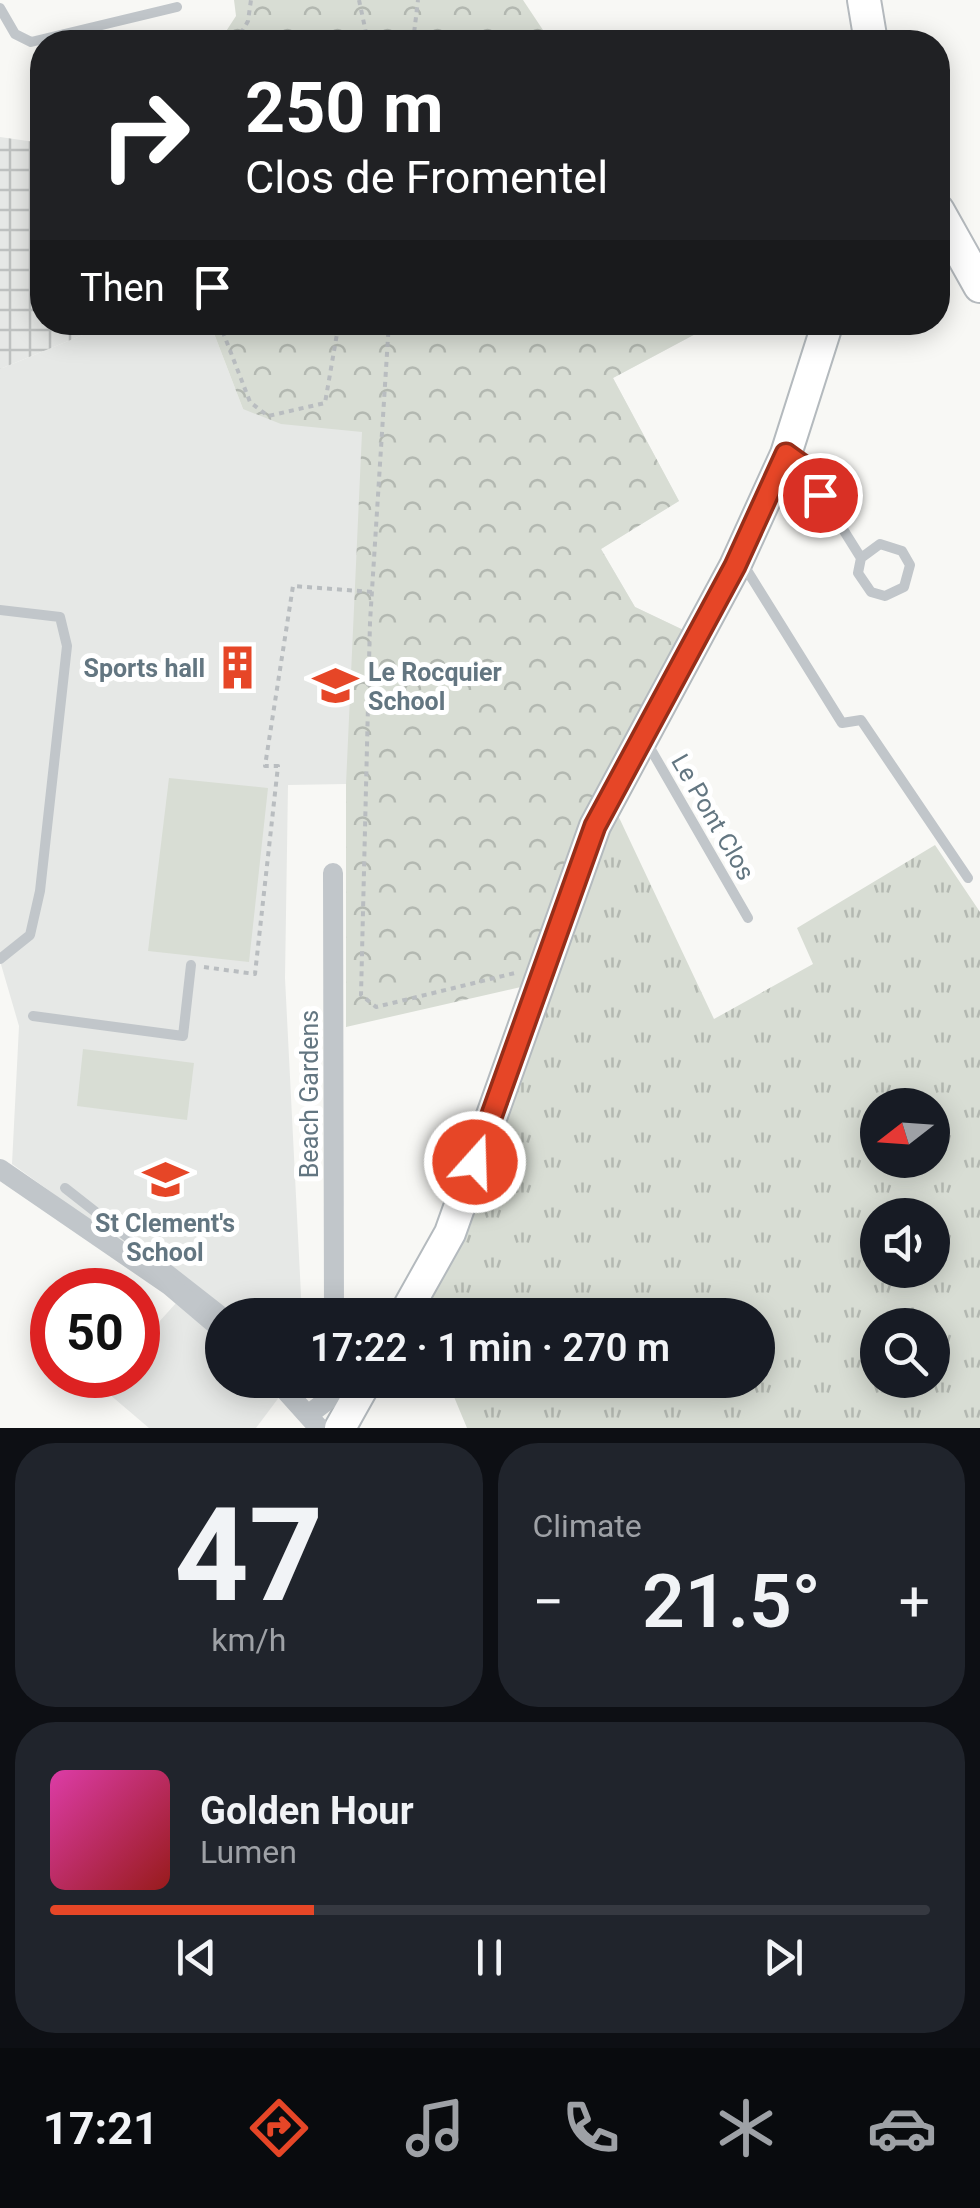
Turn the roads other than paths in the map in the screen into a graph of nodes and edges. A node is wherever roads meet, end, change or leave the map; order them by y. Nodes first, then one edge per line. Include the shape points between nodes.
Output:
1 (864, 0) edge
2 (178, 7) dead end
3 (0, 8) edge
4 (81, 30) edge
5 (869, 30) edge
6 (30, 41) edge
7 (950, 232) edge
8 (980, 286) edge
9 (824, 335) edge
10 (786, 454) junction
11 (861, 558) junction
12 (735, 566) junction
13 (0, 610) edge
14 (644, 736) junction
15 (333, 873) dead end
16 (968, 878) dead end
17 (748, 918) dead end
18 (0, 959) edge
19 (191, 965) road end
20 (33, 1016) dead end
21 (0, 1169) edge
22 (66, 1188) dead end
23 (205, 1298) edge
24 (334, 1298) edge
25 (414, 1298) edge
26 (205, 1316) edge
27 (292, 1398) edge
28 (332, 1398) edge
29 (357, 1398) edge
30 (313, 1421) edge
31 (340, 1428) edge

1 - 5 main road
2 - 4 lane
3 - 6 lane via 16,34
7 - 8 main road
9 - 10 main road
10 - 11 lane via 804,467
10 - 12 main road
11 - 11 lane via 880,544 902,550 910,565 904,587 885,596 870,592 858,573
12 - 14 main road
12 - 16 lane via 748,572 842,723 861,720
13 - 18 lane via 60,617 67,646 30,935
14 - 17 lane, Le Pont Clos
14 - 25 main road via 595,826 450,1233
15 - 24 street, Beach Gardens
19 - 20 lane via 183,1036
21 - 26 street
22 - 23 lane
27 - 30 street
28 - 30 street
29 - 31 main road

